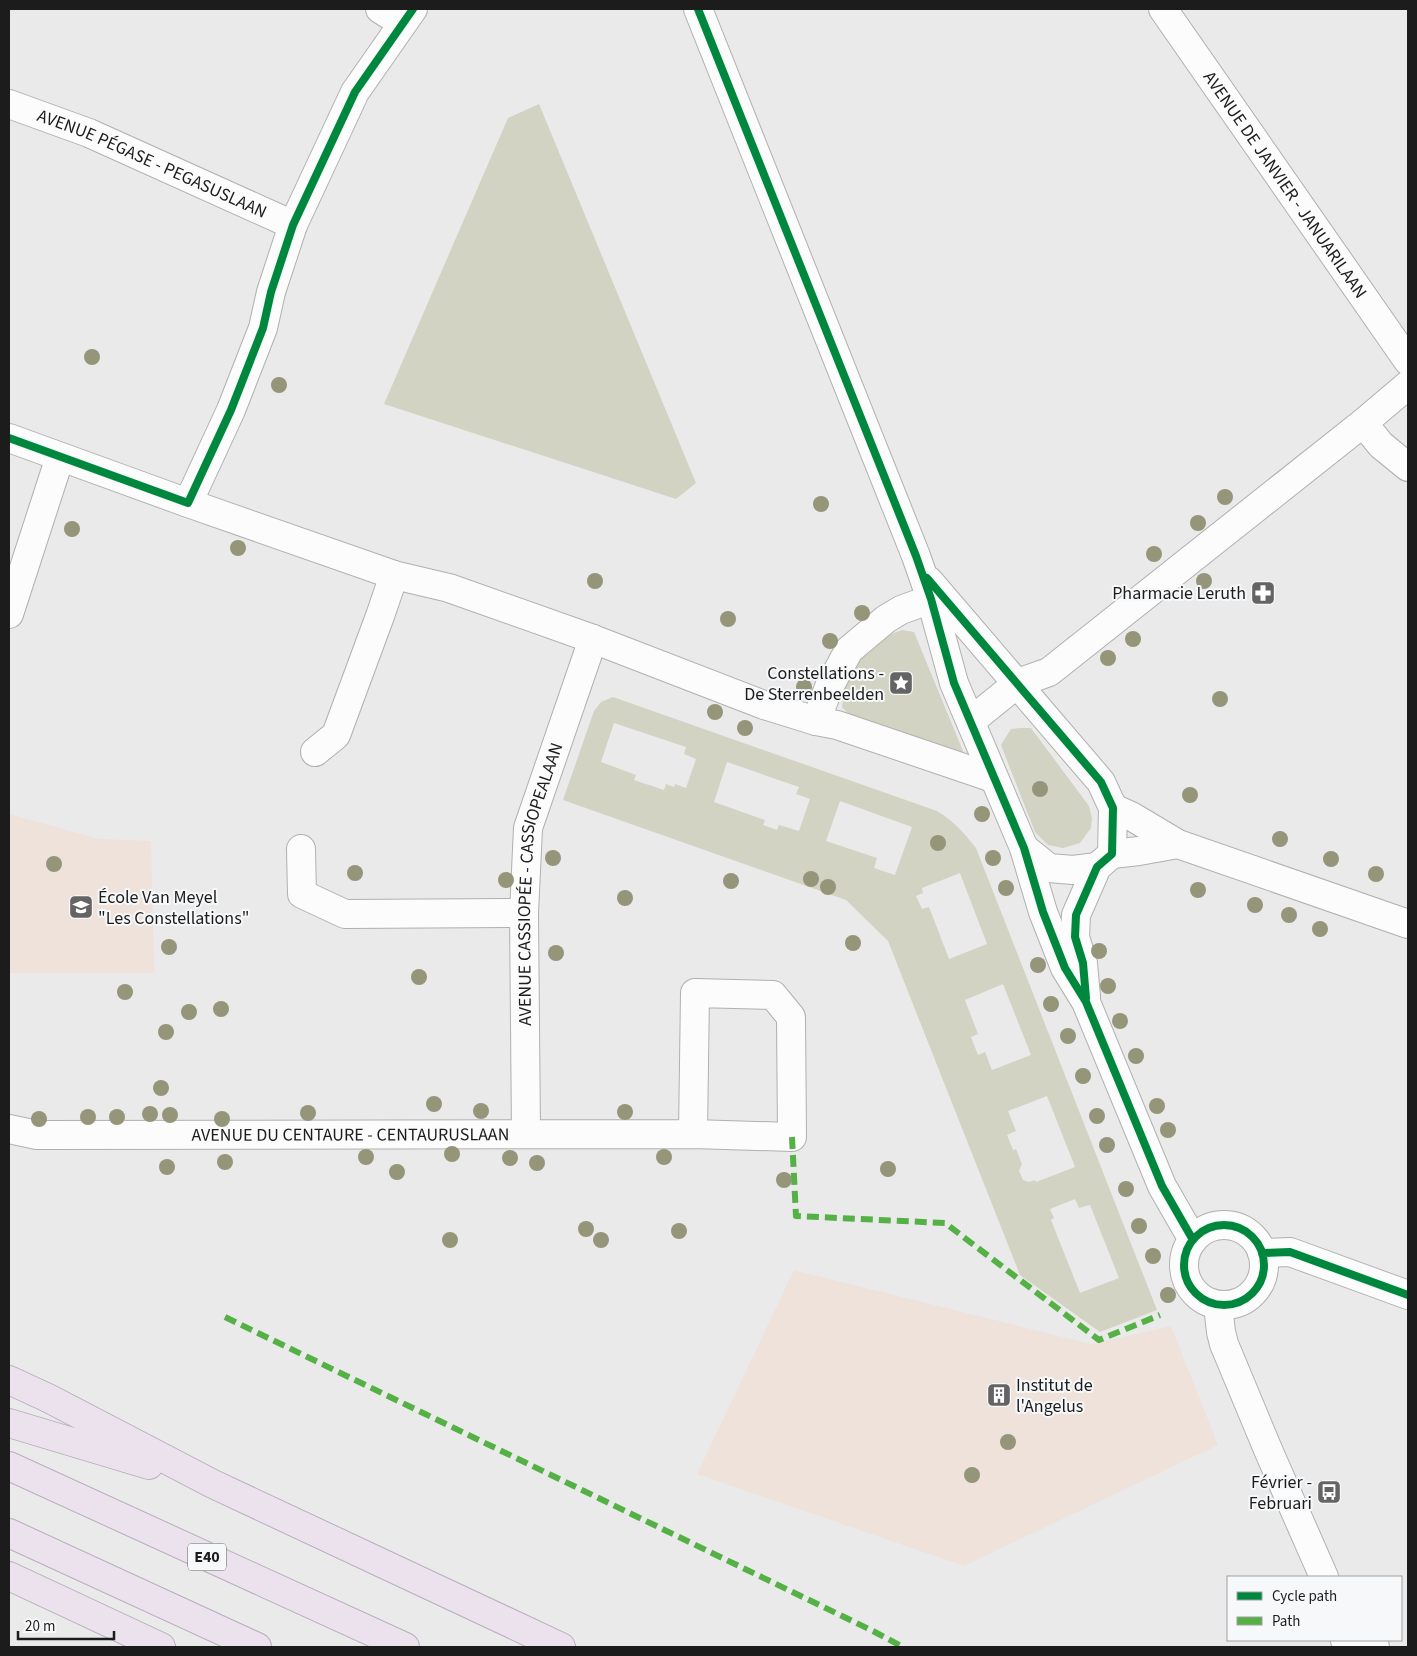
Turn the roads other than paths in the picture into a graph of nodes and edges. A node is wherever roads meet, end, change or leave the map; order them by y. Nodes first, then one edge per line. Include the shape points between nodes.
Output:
1 (380, 9) edge
2 (698, 9) edge
3 (1163, 9) edge
4 (408, 16) edge
5 (9, 104) edge
6 (293, 225) junction
7 (1408, 361) edge
8 (1408, 385) edge
9 (1363, 423) junction
10 (9, 438) edge
11 (60, 457) junction
12 (1408, 467) edge
13 (188, 503) junction
14 (394, 575) junction
15 (927, 586) junction
16 (9, 614) edge
17 (593, 639) junction
18 (1018, 683) junction
19 (816, 721) junction
20 (970, 721) junction
21 (315, 752) dead end
22 (993, 778) junction
23 (1113, 808) junction
24 (1178, 844) junction
25 (1024, 848) junction
26 (301, 849) dead end
27 (1104, 860) junction
28 (524, 913) junction
29 (1408, 924) edge
30 (1086, 1002) junction
31 (9, 1129) edge
32 (526, 1134) junction
33 (693, 1134) junction
34 (1193, 1240) junction
35 (1262, 1253) junction
36 (1408, 1295) edge
37 (1218, 1305) junction
38 (9, 1380) edge
39 (9, 1423) edge
40 (9, 1466) edge
41 (213, 1484) junction
42 (9, 1533) edge
43 (9, 1576) edge
44 (1324, 1576) edge
45 (161, 1647) edge
46 (257, 1647) edge
47 (405, 1647) edge
48 (560, 1647) edge

1 - 4 street
2 - 15 street
3 - 7 street, AVENUE DE JANVIER - JANUARILAAN
4 - 6 street via 355,92
5 - 6 street, AVENUE PÉGASE - PEGASUSLAAN via 89,133
6 - 13 street via 263,328 231,410
8 - 9 street
9 - 12 street via 1381,445
9 - 18 street via 1049,672
10 - 11 street
11 - 13 street
11 - 16 street
13 - 14 street
14 - 17 street via 449,588
14 - 21 street via 336,735
15 - 18 street
15 - 19 street via 849,650 829,687
15 - 20 street via 954,683
17 - 19 street via 764,705
17 - 28 street, AVENUE CASSIOPÉE - CASSIOPEALAAN via 528,828
18 - 20 street
18 - 23 street via 1101,782
19 - 22 street via 837,725
20 - 22 street
22 - 25 street
23 - 24 street
23 - 27 street
24 - 27 street
24 - 29 street
25 - 27 street via 1049,868 1073,870
25 - 30 street via 1043,912 1065,968
26 - 28 street via 302,894 345,914
27 - 30 street via 1076,915 1075,937 1083,962
28 - 32 street, AVENUE CASSIOPÉE - CASSIOPEALAAN
30 - 34 street via 1162,1186
31 - 32 street, AVENUE DU CENTAURE - CENTAURUSLAAN via 37,1136
32 - 33 street, AVENUE DU CENTAURE - CENTAURUSLAAN
33 - 33 street, AVENUE DU CENTAURE - CENTAURUSLAAN via 792,1137 791,1017 773,995 695,993
34 - 35 street via 1202,1231 1226,1225 1248,1233
34 - 37 street via 1187,1250 1184,1274 1196,1295
35 - 36 street via 1290,1252
35 - 37 street via 1262,1276 1251,1296 1230,1305
37 - 44 street via 1224,1344
38 - 41 highway
39 - 41 highway
40 - 47 highway, E40
41 - 48 highway
42 - 46 highway
43 - 45 highway

